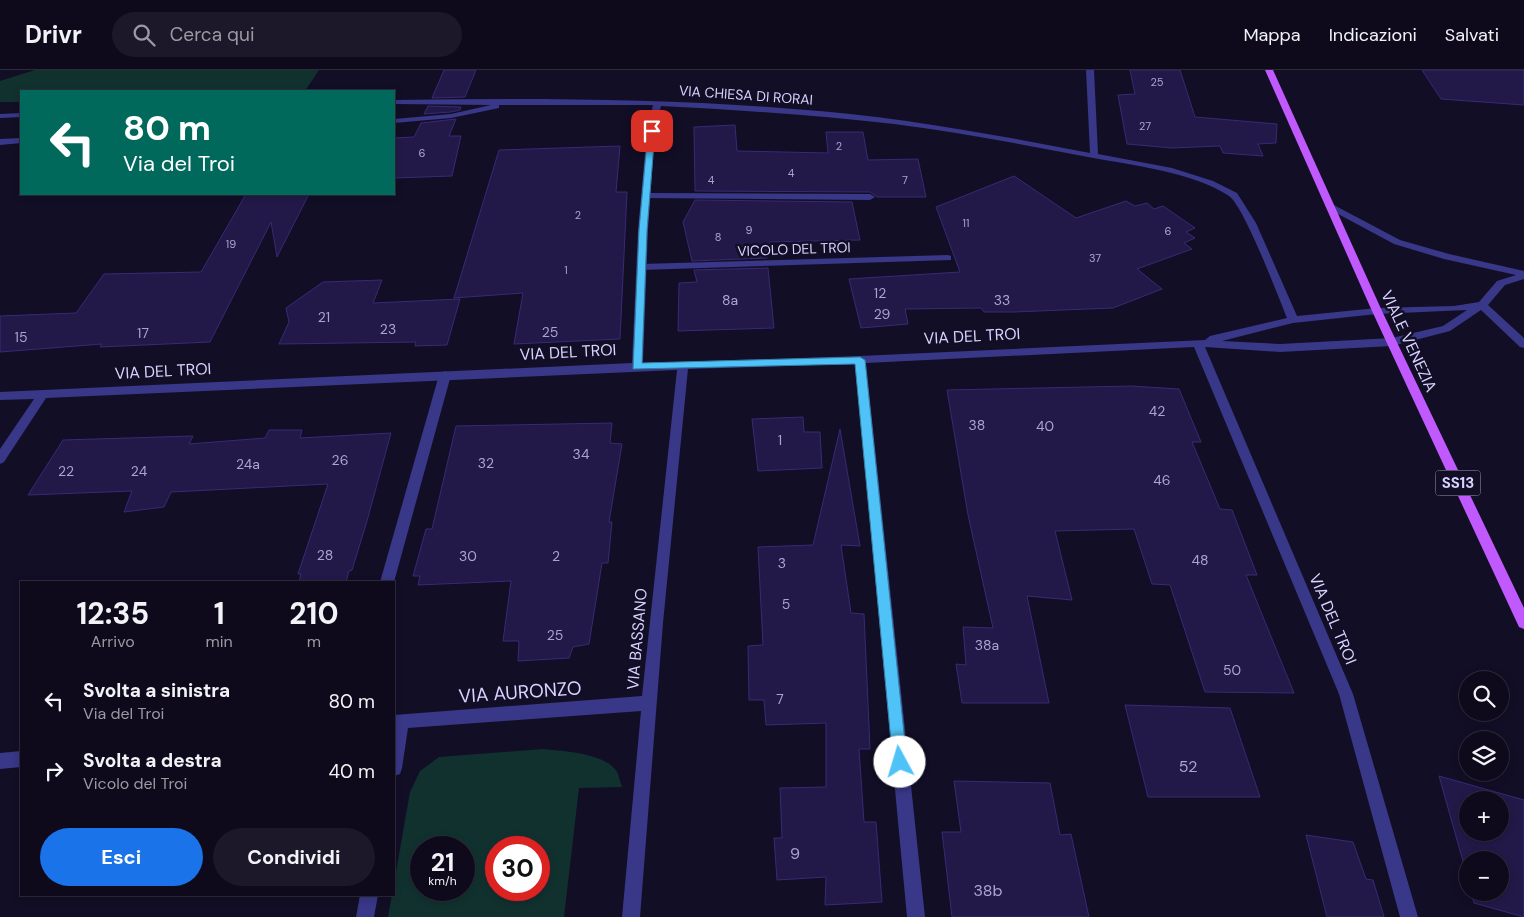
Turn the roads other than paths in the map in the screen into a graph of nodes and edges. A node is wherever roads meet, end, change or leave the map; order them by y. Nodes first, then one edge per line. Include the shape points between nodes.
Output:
1 (1090, 70) edge
2 (1269, 70) edge
3 (526, 101) junction
4 (395, 102) edge
5 (658, 103) junction
6 (20, 115) edge
7 (0, 116) edge
8 (395, 121) edge
9 (20, 141) edge
10 (0, 142) edge
11 (1094, 155) junction
12 (647, 196) junction
13 (870, 197) dead end
14 (1330, 206) junction
15 (948, 258) dead end
16 (641, 267) junction
17 (1524, 275) edge
18 (1482, 305) junction
19 (1377, 311) junction
20 (1293, 320) junction
21 (1392, 342) junction
22 (1198, 343) junction
23 (1524, 344) edge
24 (860, 360) junction
25 (683, 365) junction
26 (637, 367) junction
27 (445, 375) junction
28 (43, 394) junction
29 (0, 396) edge
30 (0, 460) edge
31 (387, 581) edge
32 (1524, 623) edge
33 (648, 704) junction
34 (398, 722) edge
35 (395, 756) edge
36 (20, 759) edge
37 (0, 760) edge
38 (369, 896) edge
39 (365, 917) edge
40 (631, 917) edge
41 (916, 917) edge
42 (1409, 917) edge

1 - 11 street
2 - 14 main road, VIALE VENEZIA / SS13
3 - 4 street, VIA CHIESA DI RORAI
3 - 5 street, VIA CHIESA DI RORAI
3 - 8 street via 451,116
5 - 11 street, VIA CHIESA DI RORAI via 795,111 896,122
5 - 12 street via 652,131
6 - 7 street
9 - 10 street
11 - 20 street, VIA CHIESA DI RORAI via 1169,170 1210,183 1234,195 1250,223
12 - 13 street
12 - 16 street
14 - 17 street via 1397,242
14 - 19 main road, VIALE VENEZIA / SS13
15 - 16 street, VICOLO DEL TROI
16 - 26 street
17 - 18 street, VIA DEL TROI via 1501,283
18 - 19 street, VIA DEL TROI
18 - 21 street, VIA DEL TROI via 1446,329
18 - 23 street
19 - 20 street, VIA DEL TROI
19 - 21 main road, VIALE VENEZIA / SS13
20 - 22 street, VIA DEL TROI
21 - 22 street, VIA DEL TROI via 1280,348
21 - 32 main road, VIALE VENEZIA / SS13
22 - 24 street, VIA DEL TROI
22 - 42 street, VIA DEL TROI via 1346,694
24 - 25 street, VIA DEL TROI
24 - 41 street
25 - 26 street, VIA DEL TROI
25 - 33 street, VIA BASSANO
26 - 27 street, VIA DEL TROI
27 - 28 street, VIA DEL TROI
27 - 31 street
28 - 29 street, VIA DEL TROI
28 - 30 street
33 - 34 street, VIA AURONZO
33 - 40 street, VIA BASSANO
34 - 35 street
36 - 37 street
38 - 39 street

